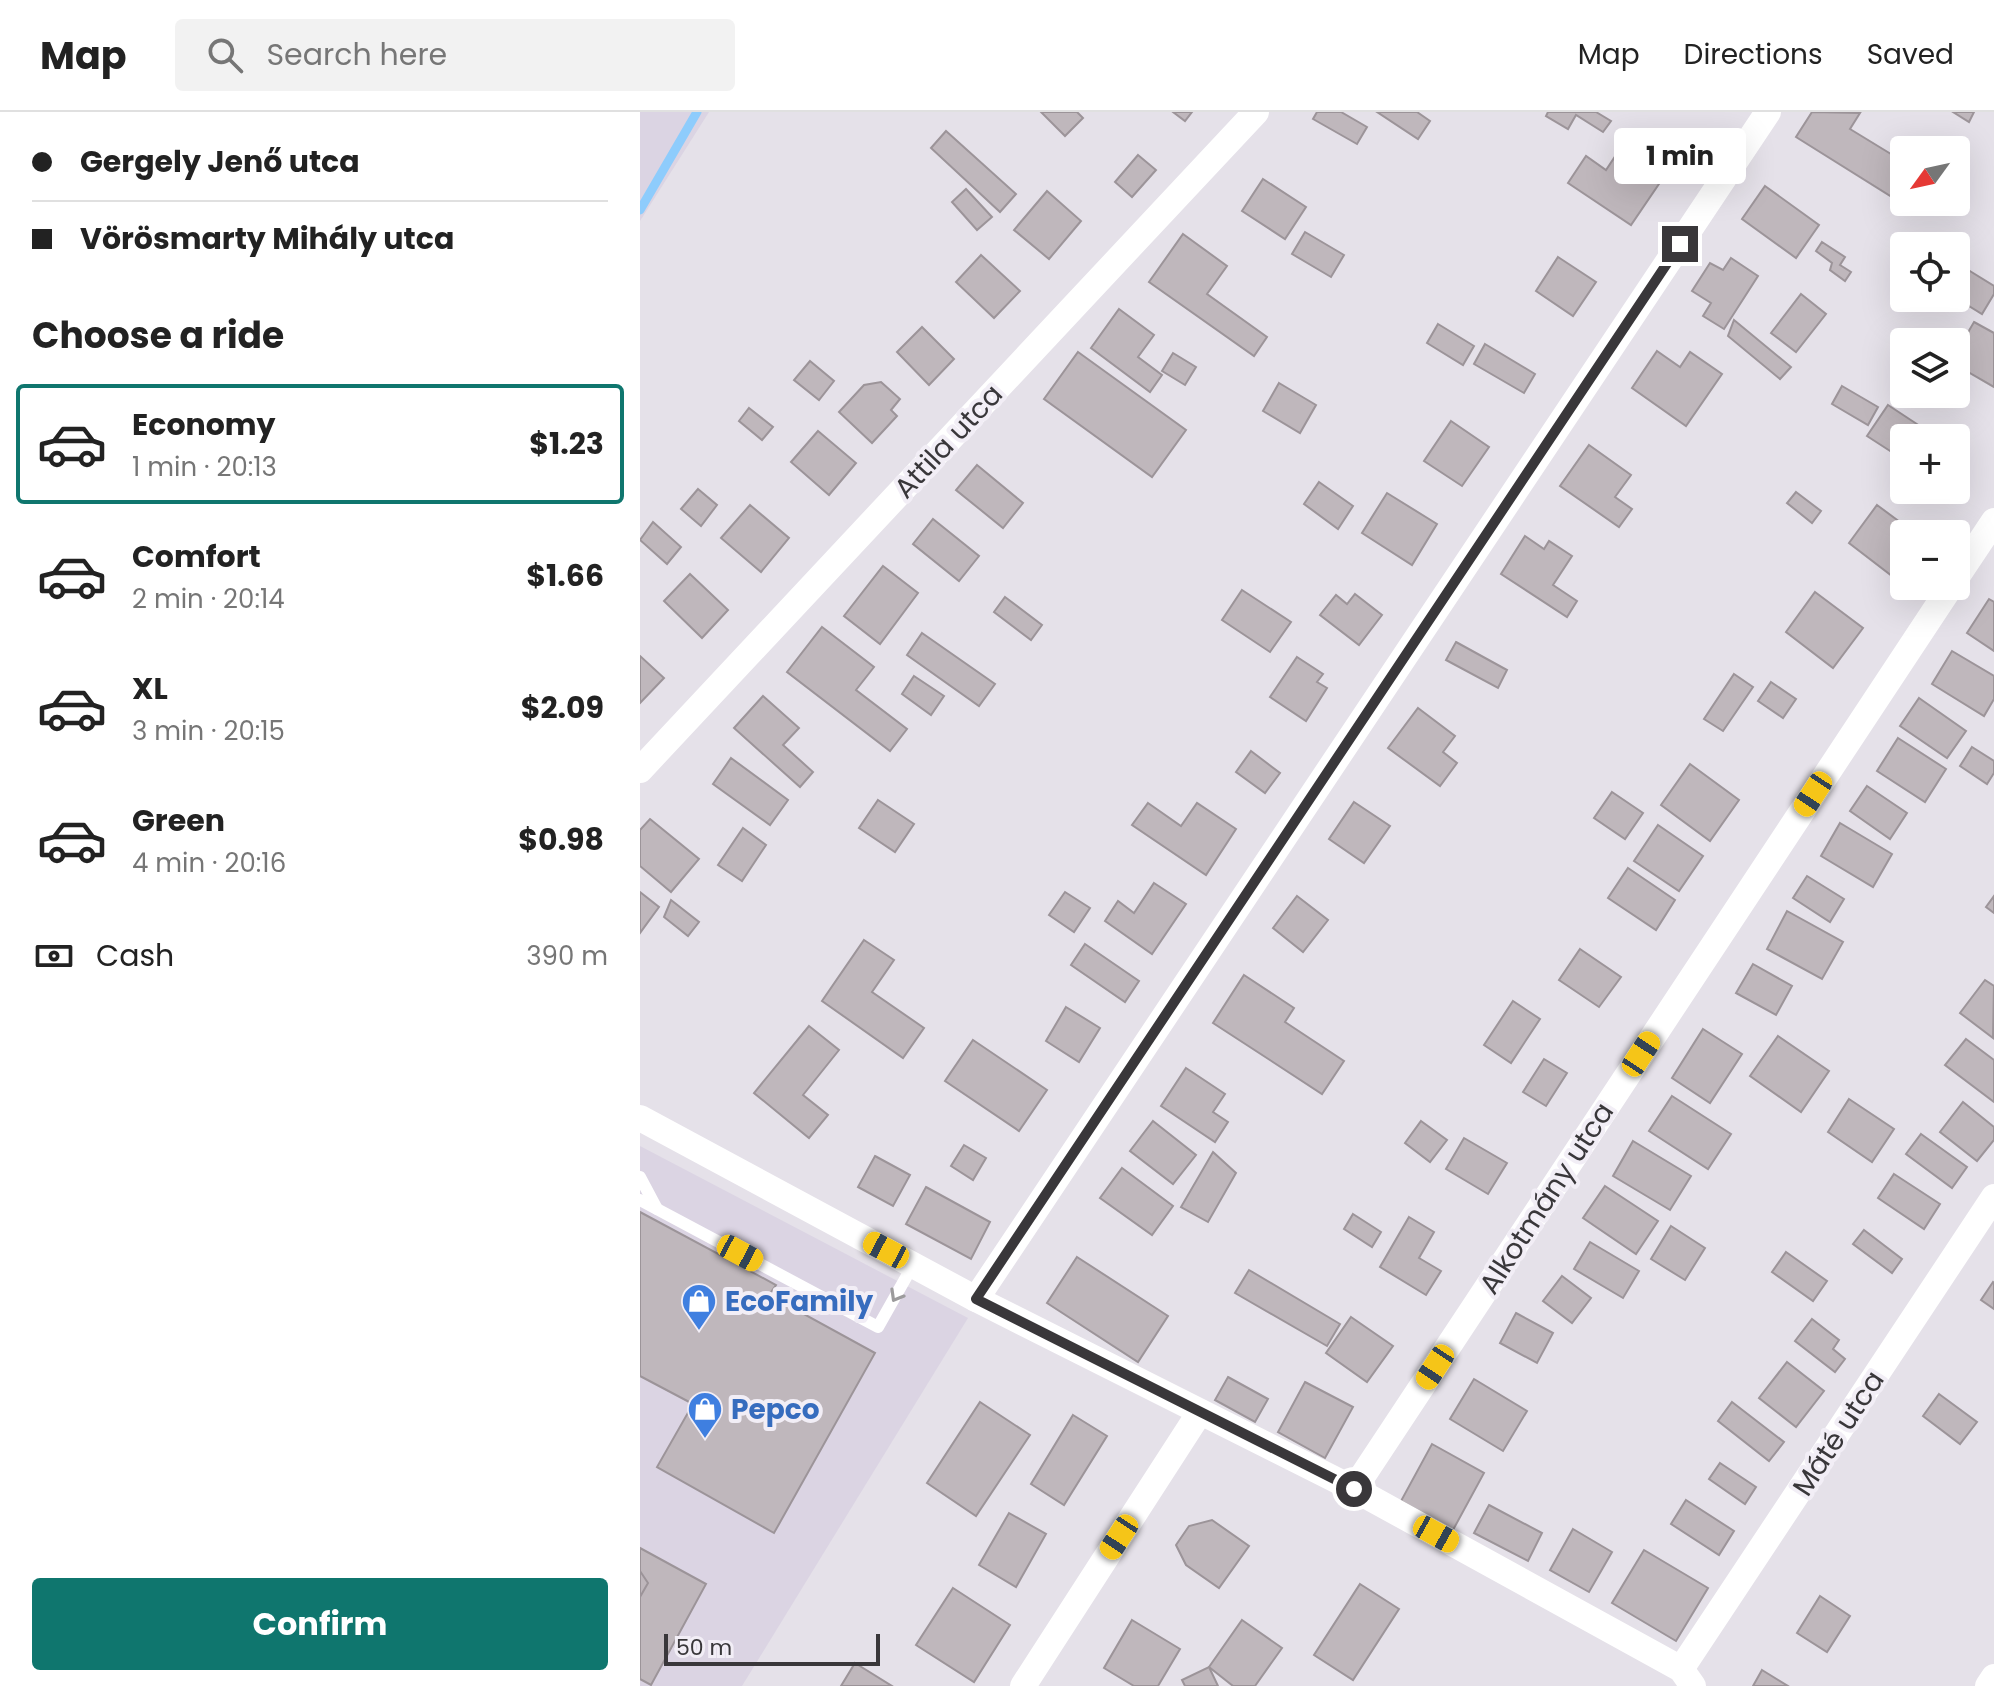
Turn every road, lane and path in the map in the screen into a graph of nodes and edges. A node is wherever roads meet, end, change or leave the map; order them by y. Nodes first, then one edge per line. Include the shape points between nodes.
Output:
1 (1256, 112) edge
2 (1768, 112) edge
3 (1994, 521) edge
4 (1970, 557) edge
5 (1942, 600) edge
6 (640, 770) edge
7 (640, 1118) edge
8 (640, 1177) edge
9 (1994, 1197) edge
10 (640, 1200) edge
11 (657, 1209) junction
12 (914, 1265) junction
13 (976, 1299) junction
14 (1200, 1412) junction
15 (1354, 1489) junction
16 (1994, 1677) edge
17 (1687, 1678) edge
18 (1023, 1686) edge
19 (1988, 1686) edge

1 - 6 street, Attila utca
2 - 13 street
3 - 4 street
5 - 15 street, Alkotmány utca
7 - 12 street
8 - 11 lane
9 - 17 street, Máté utca
10 - 11 lane
12 -> 11 lane via 878,1327
12 - 13 street
13 - 14 street
14 - 15 street
14 - 18 street
15 - 17 street
16 - 19 street

